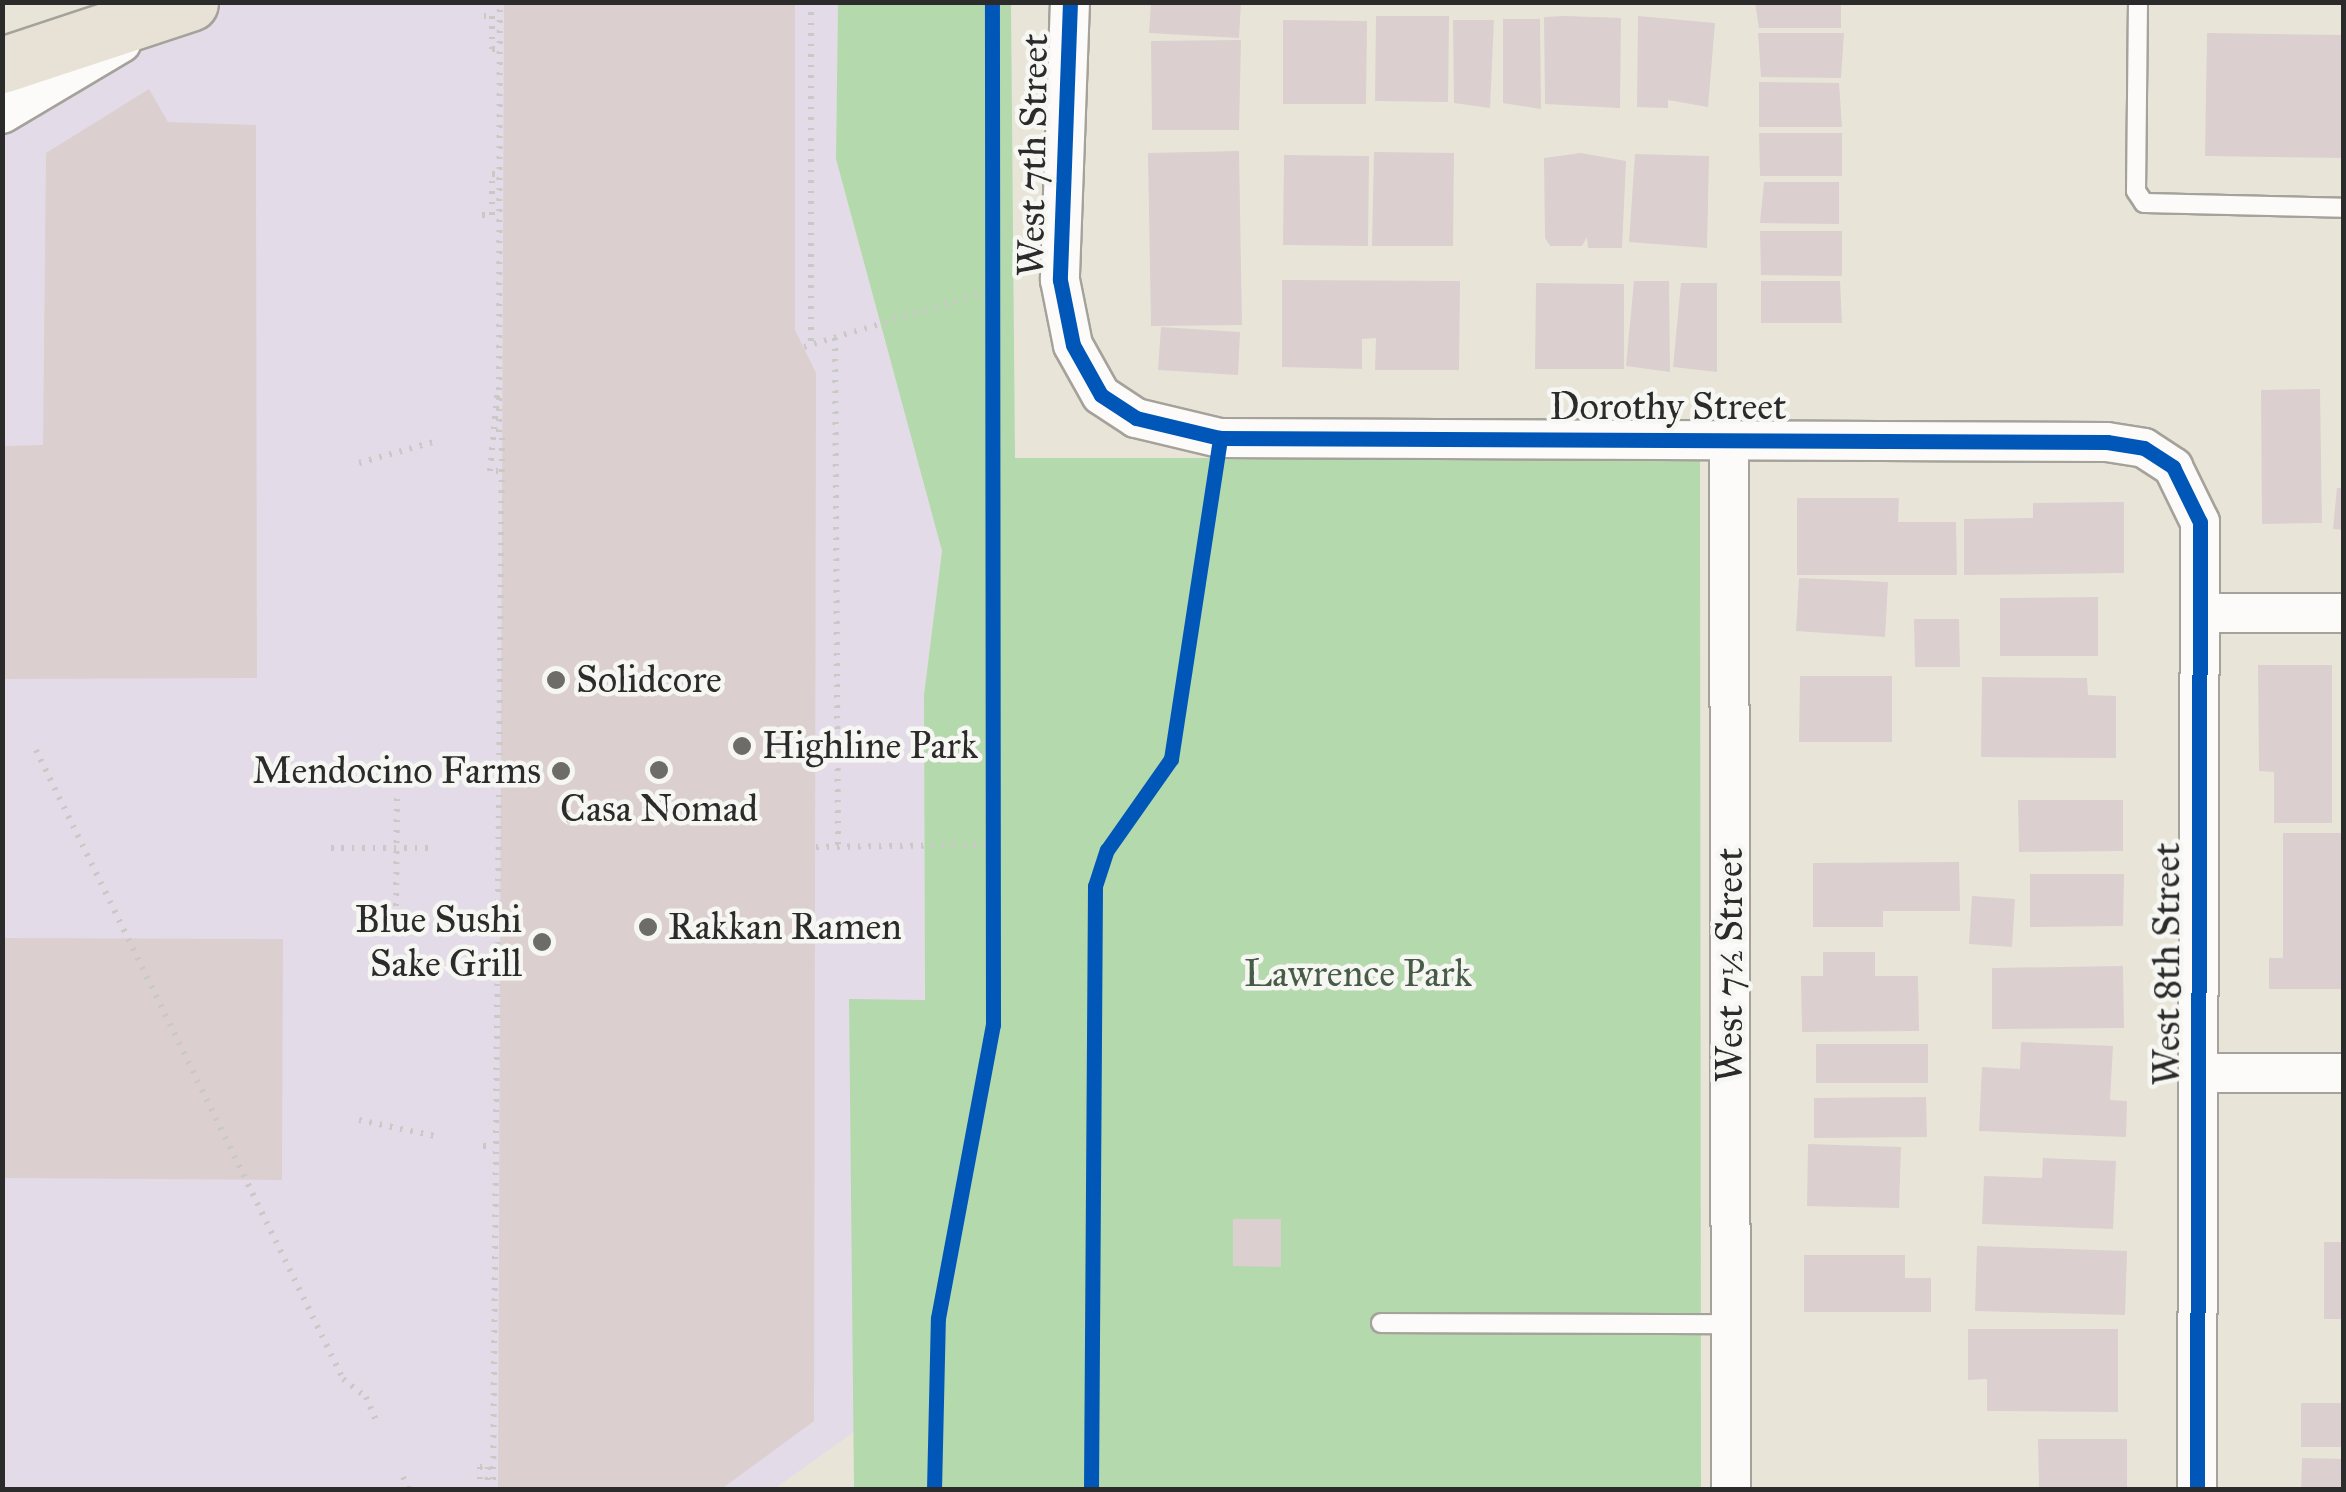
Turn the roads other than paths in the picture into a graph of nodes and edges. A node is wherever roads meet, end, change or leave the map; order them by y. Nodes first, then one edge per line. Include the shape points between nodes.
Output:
1 (1070, 2) edge
2 (2138, 2) edge
3 (190, 3) edge
4 (2, 64) edge
5 (2, 114) edge
6 (2344, 208) edge
7 (1176, 434) joint
8 (1729, 440) junction
9 (2156, 455) joint
10 (2200, 613) junction
11 (2344, 613) edge
12 (2200, 1072) junction
13 (2344, 1073) edge
14 (1380, 1323) dead end
15 (1730, 1324) junction
16 (1731, 1490) edge
17 (2197, 1490) edge

1 - 7 street, West 7th Street via 1060,280 1072,344 1101,395
2 - 6 lane via 2136,191 2144,203
3 - 4 main road
3 - 5 street
7 - 8 street, Dorothy Street
8 - 9 street, Dorothy Street via 2107,442
8 - 15 street, West 7½ Street
9 - 10 street, West 8th Street via 2188,488 2200,522
10 - 11 street
10 - 12 street, West 8th Street
12 - 13 street
12 - 17 street, West 8th Street
14 - 15 lane
15 - 16 street, West 7½ Street

